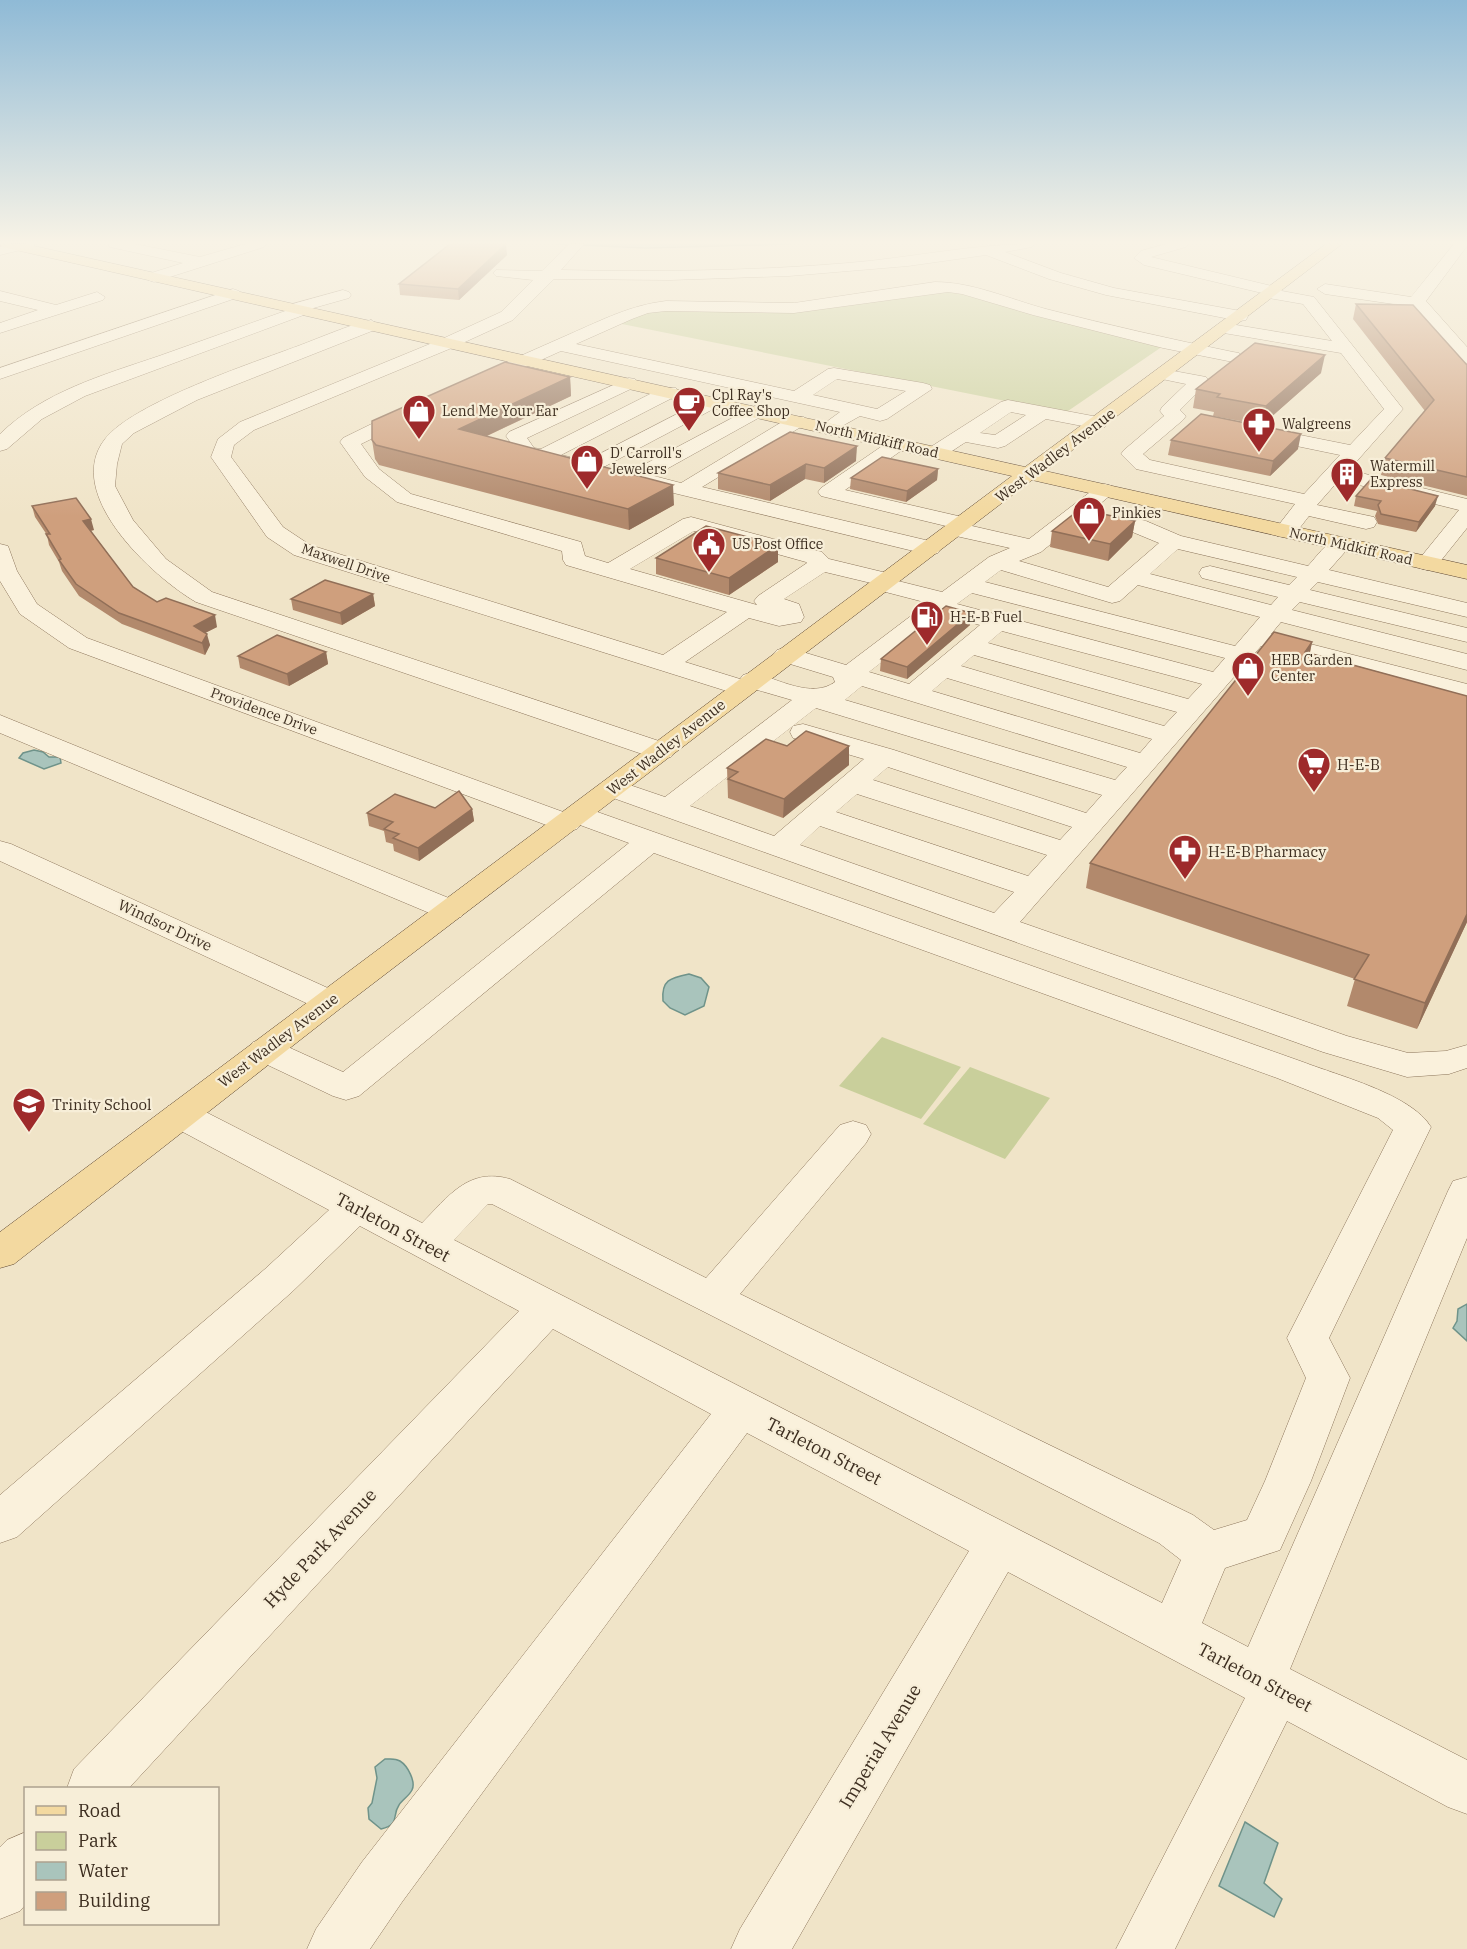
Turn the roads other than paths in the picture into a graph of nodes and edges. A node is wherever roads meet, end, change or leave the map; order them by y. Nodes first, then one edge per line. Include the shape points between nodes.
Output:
1 (114, 335) edge
2 (229, 335) edge
3 (345, 335) edge
4 (414, 335) edge
5 (466, 335) edge
6 (591, 335) edge
7 (1133, 335) edge
8 (1215, 335) edge
9 (1257, 335) edge
10 (1336, 335) edge
11 (1446, 335) edge
12 (448, 343) junction
13 (567, 347) junction
14 (1195, 350) junction
15 (1352, 355) junction
16 (610, 356) junction
17 (1233, 357) junction
18 (1467, 358) edge
19 (533, 362) junction
20 (636, 362) junction
21 (575, 371) junction
22 (0, 374) edge
23 (1163, 374) junction
24 (602, 377) junction
25 (1200, 381) junction
26 (628, 383) junction
27 (734, 383) junction
28 (669, 392) junction
29 (453, 393) edge
30 (775, 393) junction
31 (797, 397) junction
32 (707, 401) junction
33 (433, 402) edge
34 (749, 410) junction
35 (857, 410) junction
36 (1176, 416) junction
37 (1198, 420) edge
38 (796, 421) junction
39 (1098, 423) junction
40 (1232, 427) edge
41 (828, 428) junction
42 (898, 444) junction
43 (0, 445) edge
44 (936, 452) junction
45 (1354, 452) junction
46 (543, 456) junction
47 (602, 461) junction
48 (638, 472) junction
49 (1031, 473) junction
50 (1334, 474) junction
51 (1378, 484) junction
52 (684, 490) junction
53 (1105, 490) junction
54 (1163, 504) junction
55 (1306, 504) junction
56 (1467, 505) edge
57 (1076, 512) junction
58 (1467, 514) edge
59 (1121, 522) junction
60 (1366, 522) junction
61 (959, 527) junction
62 (1285, 531) junction
63 (1174, 541) junction
64 (1347, 545) junction
65 (1033, 547) junction
66 (930, 548) junction
67 (997, 562) junction
68 (1427, 563) junction
69 (2, 564) edge
70 (821, 564) junction
71 (1171, 564) junction
72 (611, 571) junction
73 (1467, 572) edge
74 (1314, 574) junction
75 (1133, 577) junction
76 (885, 582) junction
77 (966, 584) junction
78 (942, 603) junction
79 (745, 610) junction
80 (1467, 610) edge
81 (792, 617) junction
82 (998, 622) junction
83 (826, 625) junction
84 (1261, 627) junction
85 (1467, 635) edge
86 (969, 646) junction
87 (786, 655) junction
88 (1467, 662) edge
89 (666, 664) junction
90 (942, 669) junction
91 (851, 674) junction
92 (1219, 681) junction
93 (747, 684) junction
94 (1467, 692) edge
95 (913, 694) junction
96 (812, 698) junction
97 (1194, 709) junction
98 (0, 723) edge
99 (778, 724) junction
100 (1170, 736) junction
101 (661, 751) junction
102 (884, 756) junction
103 (1145, 763) junction
104 (854, 783) junction
105 (612, 788) junction
106 (1120, 791) junction
107 (669, 808) junction
108 (816, 815) junction
109 (573, 819) junction
110 (1091, 824) junction
111 (650, 841) junction
112 (779, 847) junction
113 (0, 850) edge
114 (1066, 852) junction
115 (1034, 888) junction
116 (450, 910) junction
117 (1000, 926) junction
118 (329, 1001) junction
119 (265, 1050) junction
120 (1461, 1065) edge
121 (181, 1114) junction
122 (853, 1134) dead end
123 (1467, 1191) edge
124 (356, 1207) junction
125 (425, 1244) junction
126 (0, 1253) edge
127 (712, 1299) junction
128 (547, 1308) junction
129 (741, 1408) junction
130 (0, 1523) edge
131 (1000, 1543) junction
132 (1208, 1553) junction
133 (1173, 1633) junction
134 (1268, 1684) junction
135 (94, 1787) edge
136 (1467, 1788) edge
137 (24, 1862) edge
138 (0, 1891) edge
139 (336, 1949) edge
140 (760, 1949) edge
141 (1145, 1949) edge

1 - 22 street
2 - 43 street via 65,399 12,431
3 - 101 street via 176,401 114,440 105,486 142,550 204,597
4 - 12 main road, North Midkiff Road
5 - 12 street, Maxwell Drive
6 - 13 street
7 - 14 street
8 - 14 main road, West Wadley Avenue
9 - 15 street
10 - 15 street
11 - 18 street
12 - 19 main road, North Midkiff Road
12 - 89 street, Maxwell Drive via 247,426 225,443 221,457 275,532 303,550
13 - 16 street
13 - 19 street
14 - 17 street
14 - 23 main road, West Wadley Avenue
15 - 17 street via 1249,344
15 - 45 street via 1394,409
16 - 20 street
16 - 21 street
17 - 25 street
19 - 21 main road, North Midkiff Road
19 - 29 street
20 - 24 street
20 - 27 street
21 - 24 main road, North Midkiff Road
23 - 25 street
23 - 39 main road, West Wadley Avenue
24 - 26 main road, North Midkiff Road
25 - 36 street via 1169,411
26 - 28 main road, North Midkiff Road
26 - 46 street via 516,436 527,452
27 - 30 street
27 - 32 street
28 - 32 main road, North Midkiff Road
28 - 46 street
30 - 31 street
30 - 34 street
31 - 35 street
31 - 35 street via 834,373 923,389 880,415
32 - 34 main road, North Midkiff Road
32 - 47 street
33 - 72 street via 350,442 372,473 404,498 573,547 574,560
34 - 38 main road, North Midkiff Road
34 - 48 street via 728,427 718,428
35 - 41 street
36 - 37 street
36 - 55 street via 1131,454 1143,465
38 - 41 main road, North Midkiff Road
38 - 52 street
39 - 44 street via 1043,412 998,442 962,435
39 - 49 main road, West Wadley Avenue
40 - 45 street
41 - 42 main road, North Midkiff Road
42 - 44 main road, North Midkiff Road
42 - 61 street via 828,492
44 - 49 main road, North Midkiff Road
45 - 50 street
46 - 47 street
47 - 48 street
48 - 52 street
49 - 53 main road, North Midkiff Road
49 - 61 main road, West Wadley Avenue
50 - 51 street
50 - 55 street
51 - 56 street
51 - 60 street via 1359,513
52 - 66 street
53 - 54 main road, North Midkiff Road
53 - 57 street
54 - 59 street
54 - 62 main road, North Midkiff Road
55 - 60 street
55 - 62 street
57 - 59 street
57 - 65 street
58 - 68 street
59 - 63 street
60 - 64 street
61 - 65 street
61 - 66 main road, West Wadley Avenue
62 - 64 main road, North Midkiff Road
63 - 71 street
63 - 74 street
64 - 68 main road, North Midkiff Road
64 - 74 street
65 - 67 street
66 - 76 main road, West Wadley Avenue
67 - 75 street via 1123,598
67 - 77 street
68 - 73 main road, North Midkiff Road
69 - 109 street, Providence Drive via 28,609 78,643
70 - 72 street via 814,557 692,524
70 - 76 street
70 - 81 street via 766,601 791,609
71 - 75 street
71 - 84 street
72 - 79 street
74 - 80 street
74 - 84 street
75 - 84 street
76 - 78 street
76 - 83 main road, West Wadley Avenue
77 - 78 street
77 - 84 street
78 - 82 street
78 - 91 street
79 - 81 street via 779,619
79 - 89 street
81 - 83 street
82 - 86 street
82 - 92 street
83 - 87 main road, West Wadley Avenue
84 - 85 street
84 - 88 street
84 - 92 street
84 - 94 street
86 - 90 street
86 - 97 street
87 - 91 street
87 - 93 main road, West Wadley Avenue
89 - 93 street, Maxwell Drive
90 - 95 street
90 - 100 street
91 - 95 street
91 - 96 street via 845,678 851,683 833,696
92 - 97 street
93 - 96 street, Maxwell Drive
93 - 101 main road, West Wadley Avenue
95 - 103 street
96 - 99 street
96 - 106 street, Maxwell Drive
97 - 100 street
98 - 116 street
99 - 102 street
99 - 107 street
100 - 103 street
101 - 105 main road, West Wadley Avenue
102 - 104 street
102 - 110 street
103 - 106 street
104 - 108 street
104 - 114 street
105 - 107 street
105 - 109 main road, West Wadley Avenue
106 - 110 street
107 - 112 street
108 - 112 street
108 - 115 street
109 - 111 street, Providence Drive
109 - 116 main road, West Wadley Avenue
110 - 114 street
111 - 119 street via 346,1088
111 - 132 street, Providence Drive via 1290,1070 1391,1109 1413,1127 1308,1338 1328,1378 1263,1535
112 - 117 street
113 - 118 street, Windsor Drive
114 - 115 street
115 - 117 street
116 - 118 main road, West Wadley Avenue
117 - 120 street via 1335,1044 1407,1065
118 - 119 main road, West Wadley Avenue
119 - 121 main road, West Wadley Avenue
121 - 124 street, Tarleton Street
121 - 126 main road, West Wadley Avenue
122 - 127 street
123 - 134 street
124 - 125 street, Tarleton Street
124 - 130 street via 279,1280
125 - 127 street via 476,1193 496,1189
125 - 128 street, Tarleton Street
127 - 132 street via 1176,1529
128 - 129 street, Tarleton Street
128 - 135 street, Hyde Park Avenue
129 - 131 street, Tarleton Street
129 - 139 street via 382,1882
131 - 133 street, Tarleton Street
131 - 140 street, Imperial Avenue
132 - 133 street
133 - 134 street, Tarleton Street
134 - 136 street, Tarleton Street
134 - 141 street
137 - 138 street

